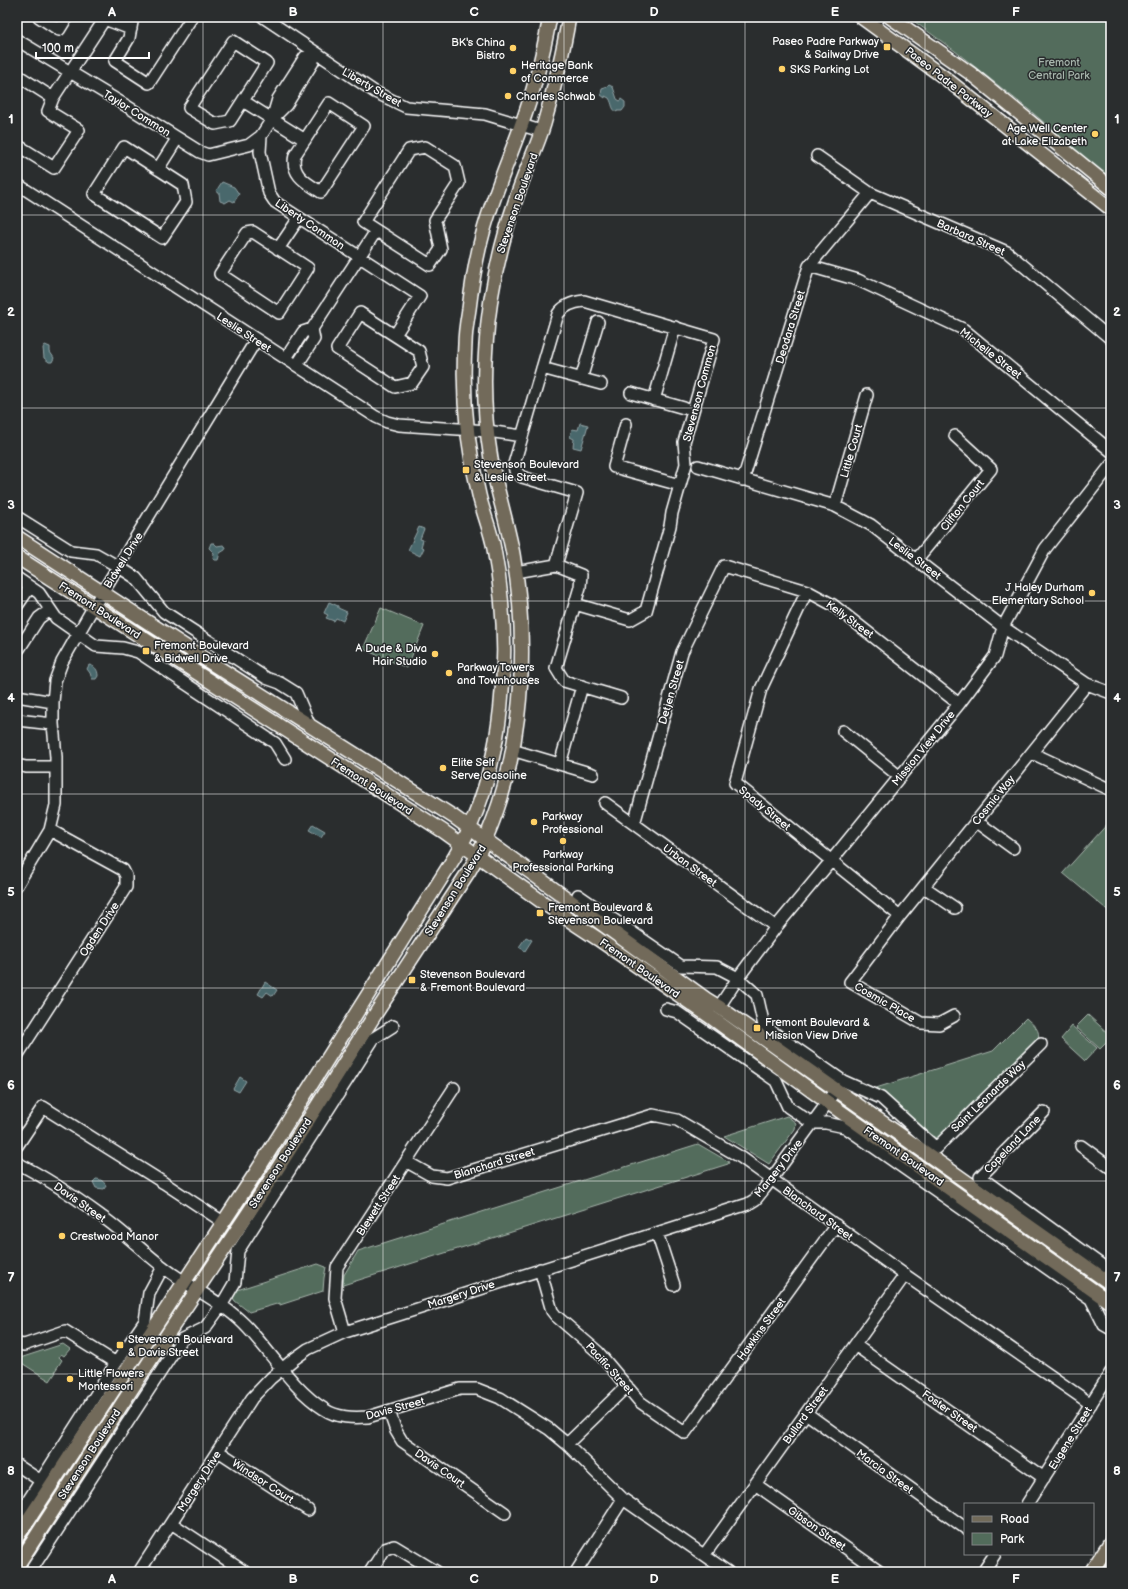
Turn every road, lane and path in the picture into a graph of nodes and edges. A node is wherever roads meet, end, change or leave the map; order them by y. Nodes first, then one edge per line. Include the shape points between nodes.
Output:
1 (39, 17) edge
2 (68, 17) edge
3 (133, 17) edge
4 (192, 17) edge
5 (263, 17) edge
6 (550, 17) edge
7 (569, 17) edge
8 (860, 17) edge
9 (890, 17) edge
10 (101, 18) edge
11 (877, 21) edge
12 (130, 29) junction
13 (17, 40) edge
14 (313, 52) junction
15 (70, 71) junction
16 (17, 75) edge
17 (53, 98) junction
18 (243, 100) junction
19 (272, 119) junction
20 (521, 125) junction
21 (541, 131) junction
22 (261, 136) junction
23 (177, 139) junction
24 (305, 140) junction
25 (17, 144) edge
26 (817, 156) dead end
27 (158, 169) junction
28 (17, 184) edge
29 (1111, 188) edge
30 (870, 193) junction
31 (1111, 208) edge
32 (299, 218) junction
33 (376, 230) junction
34 (278, 248) junction
35 (359, 256) junction
36 (809, 266) junction
37 (598, 322) dead end
38 (675, 327) junction
39 (312, 329) junction
40 (395, 335) junction
41 (1111, 339) edge
42 (256, 340) junction
43 (286, 358) junction
44 (297, 365) junction
45 (542, 368) junction
46 (581, 379) junction
47 (601, 384) dead end
48 (631, 393) dead end
49 (867, 395) dead end
50 (654, 400) junction
51 (684, 408) dead end
52 (626, 424) dead end
53 (466, 430) junction
54 (488, 431) junction
55 (522, 436) junction
56 (955, 436) dead end
57 (1111, 451) edge
58 (1111, 465) edge
59 (698, 466) dead end
60 (743, 480) junction
61 (680, 486) junction
62 (835, 506) junction
63 (17, 517) edge
64 (17, 536) edge
65 (17, 557) edge
66 (917, 560) junction
67 (556, 566) junction
68 (724, 566) joint
69 (120, 567) junction
70 (516, 572) junction
71 (17, 578) edge
72 (30, 587) junction
73 (807, 591) junction
74 (103, 593) junction
75 (575, 604) junction
76 (17, 606) edge
77 (94, 606) junction
78 (50, 610) junction
79 (1003, 627) junction
80 (78, 634) junction
81 (17, 648) edge
82 (1087, 684) junction
83 (582, 686) junction
84 (1111, 693) edge
85 (17, 696) edge
86 (621, 698) dead end
87 (53, 702) junction
88 (959, 704) junction
89 (17, 720) edge
90 (53, 724) junction
91 (310, 726) junction
92 (843, 731) dead end
93 (512, 750) junction
94 (1032, 753) junction
95 (285, 759) dead end
96 (560, 764) junction
97 (17, 765) edge
98 (56, 767) junction
99 (593, 774) dead end
100 (900, 777) junction
101 (1111, 790) edge
102 (605, 804) dead end
103 (976, 822) junction
104 (634, 824) junction
105 (470, 828) junction
106 (50, 830) junction
107 (485, 840) junction
108 (462, 845) junction
109 (1013, 848) dead end
110 (478, 856) junction
111 (831, 862) junction
112 (18, 881) edge
113 (924, 887) junction
114 (578, 895) dead end
115 (955, 908) dead end
116 (900, 916) junction
117 (776, 927) junction
118 (738, 978) junction
119 (666, 1009) dead end
120 (716, 1012) junction
121 (954, 1016) dead end
122 (393, 1026) dead end
123 (1041, 1044) dead end
124 (17, 1056) edge
125 (454, 1088) dead end
126 (836, 1091) junction
127 (827, 1102) junction
128 (1044, 1112) dead end
129 (812, 1123) junction
130 (17, 1146) edge
131 (1081, 1146) dead end
132 (406, 1162) junction
133 (17, 1163) edge
134 (1111, 1168) edge
135 (771, 1179) junction
136 (223, 1222) junction
137 (836, 1225) junction
138 (657, 1233) junction
139 (163, 1267) junction
140 (1111, 1268) edge
141 (540, 1269) junction
142 (905, 1276) junction
143 (185, 1281) junction
144 (1111, 1284) edge
145 (674, 1285) dead end
146 (196, 1290) junction
147 (1111, 1303) edge
148 (221, 1306) junction
149 (1111, 1330) edge
150 (345, 1332) junction
151 (17, 1344) edge
152 (855, 1345) junction
153 (116, 1363) junction
154 (282, 1368) junction
155 (1111, 1372) edge
156 (627, 1386) junction
157 (1091, 1404) junction
158 (389, 1411) junction
159 (806, 1414) junction
160 (685, 1433) joint
161 (567, 1444) junction
162 (218, 1451) junction
163 (17, 1464) edge
164 (1044, 1478) junction
165 (41, 1481) junction
166 (755, 1484) junction
167 (623, 1499) junction
168 (1028, 1503) edge
169 (308, 1510) dead end
170 (505, 1513) dead end
171 (17, 1518) edge
172 (171, 1524) junction
173 (964, 1527) edge
174 (17, 1537) edge
175 (1111, 1541) edge
176 (705, 1554) junction
177 (994, 1555) edge
178 (17, 1566) edge
179 (372, 1571) edge
180 (30, 1572) edge
181 (139, 1572) edge
182 (245, 1572) edge
183 (437, 1572) edge
184 (576, 1572) edge
185 (728, 1572) edge
186 (880, 1572) edge
187 (983, 1572) edge
188 (1091, 1572) edge

1 - 2 street via 59,30
3 - 12 street
4 - 12 street via 149,83 115,61 129,38
5 - 14 street, Liberty Street
6 - 20 main road, Stevenson Boulevard via 544,52
7 - 21 main road, Stevenson Boulevard via 563,55
8 - 11 main road, Paseo Padre Parkway
9 - 29 main road, Paseo Padre Parkway via 970,73
10 - 12 street
10 - 15 street
11 - 31 main road, Paseo Padre Parkway
13 - 15 street, Taylor Common
14 - 19 street via 313,62 289,91 278,99
14 - 20 street, Liberty Street via 376,92 406,107 486,114
15 - 17 street
15 - 23 street, Taylor Common
16 - 17 street
17 - 25 street via 48,110 79,130 54,168
18 - 18 street via 267,63 232,41 189,108 215,124 230,121
18 - 19 street
19 - 22 street
19 - 24 street
20 - 21 street, Liberty Street
20 - 53 main road, Stevenson Boulevard via 497,189 474,269 465,343
21 - 54 main road, Stevenson Boulevard via 503,238 495,272 486,345
22 - 23 street, Taylor Common via 249,145 208,155
22 - 32 street, Liberty Common via 260,152 269,193 274,202
23 - 27 street
24 - 24 street via 295,155 296,174 321,192 364,126 329,103
26 - 30 street, Barbara Street
27 - 27 street via 124,147 94,194 162,238 186,202 183,185
28 - 42 street, Leslie Street
30 - 36 street, Deodara Street
30 - 41 street, Barbara Street via 1007,252
32 - 34 street
32 - 35 street, Liberty Common
33 - 33 street via 430,265 441,248 435,220 460,183 455,166 425,147 409,150 363,222
33 - 35 street
34 - 34 street via 253,232 247,233 220,274 279,313 308,268
35 - 39 street
35 - 40 street, Liberty Common via 420,296
36 - 57 street, Michelle Street via 858,280 963,328
36 - 60 street, Deodara Street
37 - 46 street
38 - 45 street, Stevenson Common via 584,301 575,302 558,314
38 - 50 street
38 - 61 street, Stevenson Common via 714,339 684,442 686,464
39 - 43 street via 303,332
39 - 44 street via 314,339
40 - 40 street via 360,313 337,349 395,386 412,383 423,367 419,351
42 - 43 street, Leslie Street
42 - 69 street, Bidwell Drive
43 - 44 street, Leslie Street
44 - 53 street, Leslie Street via 387,422 405,426
45 - 46 street
45 - 55 street, Stevenson Common
46 - 47 street
48 - 50 street
49 - 62 street, Little Court
50 - 51 street
52 - 61 street via 614,467
53 - 54 street, Leslie Street
53 - 105 main road, Stevenson Boulevard via 479,496 493,541 502,605 504,646 493,752 484,790
54 - 55 street
54 - 70 main road, Stevenson Boulevard
55 - 67 street, Stevenson Common via 514,464 515,471 522,477 577,493
56 - 66 street, Clifton Court via 991,469
58 - 79 street, Mission View Drive via 1045,549
59 - 60 street, Leslie Street
60 - 62 street, Leslie Street
61 - 75 street, Stevenson Common via 646,611 630,620
62 - 66 street, Leslie Street via 871,525
63 - 69 street via 71,552 96,554
64 - 74 main road, Fremont Boulevard
65 - 77 main road, Fremont Boulevard
66 - 79 street, Leslie Street
67 - 70 street
67 - 75 street via 580,575 580,587
68 - 73 street, Kelly Street
68 - 104 street, Detjen Street via 682,652
69 - 74 street, Bidwell Drive
69 - 91 street via 136,578 164,612 258,673 296,693
70 - 93 main road, Stevenson Boulevard via 521,626 521,666
71 - 72 street, Fremont Boulevard
72 - 76 street
72 - 78 street, Fremont Boulevard via 39,593
73 - 88 street, Kelly Street via 833,605
73 - 111 street, Spady Street via 761,689 735,783
74 - 77 street, Bidwell Drive
74 - 91 main road, Fremont Boulevard
75 - 83 street via 556,668 564,681
77 - 80 street, Bidwell Drive
77 - 108 main road, Fremont Boulevard
78 - 80 street, Fremont Boulevard via 56,618
78 - 81 street via 39,618 19,649
79 - 82 street, Leslie Street
79 - 88 street, Mission View Drive via 995,656
80 - 87 street, Bidwell Drive via 62,662 55,681
80 - 95 street, Fremont Boulevard via 96,646 138,652 275,743
82 - 84 street, Leslie Street
82 - 94 street, Cosmic Way
83 - 86 street
83 - 96 street
85 - 87 street
87 - 90 street, Bidwell Drive
88 - 100 street, Mission View Drive
89 - 90 street
90 - 98 street, Bidwell Drive
91 - 105 main road, Fremont Boulevard
92 - 100 street
93 - 96 street
93 - 107 main road, Stevenson Boulevard via 499,802
94 - 101 street
94 - 103 street, Cosmic Way
96 - 99 street
97 - 98 street
98 - 106 street, Bidwell Drive via 56,805
100 - 111 street, Mission View Drive
102 - 104 street, Urban Street
103 - 109 street
103 - 113 street, Cosmic Way
104 - 117 street, Urban Street
105 - 107 main road, Fremont Boulevard
105 - 108 main road, Stevenson Boulevard
106 - 112 street, Bidwell Drive
106 - 124 street, Ogden Drive via 123,870 126,887
107 - 110 main road, Stevenson Boulevard
107 - 120 main road, Fremont Boulevard via 706,1000
108 - 110 main road, Fremont Boulevard
108 - 136 main road, Stevenson Boulevard
110 - 120 main road, Fremont Boulevard via 598,939
110 - 146 main road, Stevenson Boulevard via 269,1182
111 - 116 street, Spady Street
111 - 117 street, Mission View Drive
113 - 115 street
113 - 116 street, Cosmic Way
114 - 118 street via 680,966 717,967
116 - 121 street, Cosmic Place via 850,982 921,1023 939,1024
117 - 118 street, Mission View Drive
118 - 120 street, Mission View Drive
118 - 123 street, Saint Leonards Way via 757,995 764,1026 843,1081 882,1098 936,1148
119 - 129 street, Fremont Boulevard via 677,1012 776,1081 788,1107
120 - 126 main road, Fremont Boulevard
120 - 127 main road, Fremont Boulevard
122 - 148 street, Stevenson Boulevard via 374,1038 238,1251 235,1282
125 - 132 street, Blewett Street
126 - 127 street, Margery Drive
126 - 144 main road, Fremont Boulevard
127 - 129 street, Margery Drive
127 - 147 main road, Fremont Boulevard
128 - 140 street, Copeland Lane via 980,1177 1104,1267
129 - 135 street, Margery Drive
129 - 149 street, Fremont Boulevard via 845,1127 1091,1299 1104,1325
130 - 136 street via 43,1107
131 - 134 street
132 - 135 street, Blanchard Street via 432,1176 447,1178 653,1115 677,1120 742,1158
132 - 150 street, Blewett Street via 337,1267 335,1298
133 - 139 street, Davis Street via 42,1176 102,1217
135 - 137 street, Blanchard Street
135 - 138 street, Margery Drive via 756,1199 748,1204
136 - 143 main road, Stevenson Boulevard
137 - 142 street, Blanchard Street
137 - 160 street, Hawkins Street
138 - 141 street, Margery Drive
138 - 145 street
139 - 143 street, Davis Street
139 - 153 street via 149,1293 145,1321
141 - 150 street, Margery Drive
141 - 156 street, Pacific Street via 552,1311 598,1352
142 - 152 street, Bullard Street
142 - 157 street, Blanchard Street
143 - 146 street, Davis Street
143 - 174 main road, Stevenson Boulevard
146 - 148 street, Davis Street
146 - 178 main road, Stevenson Boulevard
148 - 154 street, Davis Street via 243,1323
148 - 180 street, Stevenson Boulevard via 205,1328 182,1340
150 - 154 street, Margery Drive via 308,1349
151 - 153 street via 24,1345 65,1331
152 - 159 street, Bullard Street
152 - 164 street, Foster Street
153 - 165 street
154 - 158 street, Davis Street via 310,1399 337,1416 368,1417
154 - 162 street, Margery Drive via 252,1398
155 - 157 street, Eugene Street
156 - 160 street, Pacific Street via 647,1408
156 - 161 street
157 - 164 street, Eugene Street
158 - 161 street, Davis Street via 460,1389 477,1389 500,1398 549,1429
158 - 170 street, Davis Court via 402,1441
159 - 166 street, Bullard Street
159 - 173 street, Marcia Street
161 - 167 street, Davis Street
162 - 169 street, Windsor Court
162 - 172 street, Margery Drive
163 - 165 street
164 - 168 street, Eugene Street
165 - 171 street
166 - 176 street, Bullard Street
166 - 186 street, Gibson Street
167 - 176 street, Davis Street
167 - 184 street
172 - 181 street, Margery Drive
172 - 182 street
175 - 188 main road
176 - 185 street, Davis Street
177 - 187 street
179 - 183 street via 385,1549 394,1546

